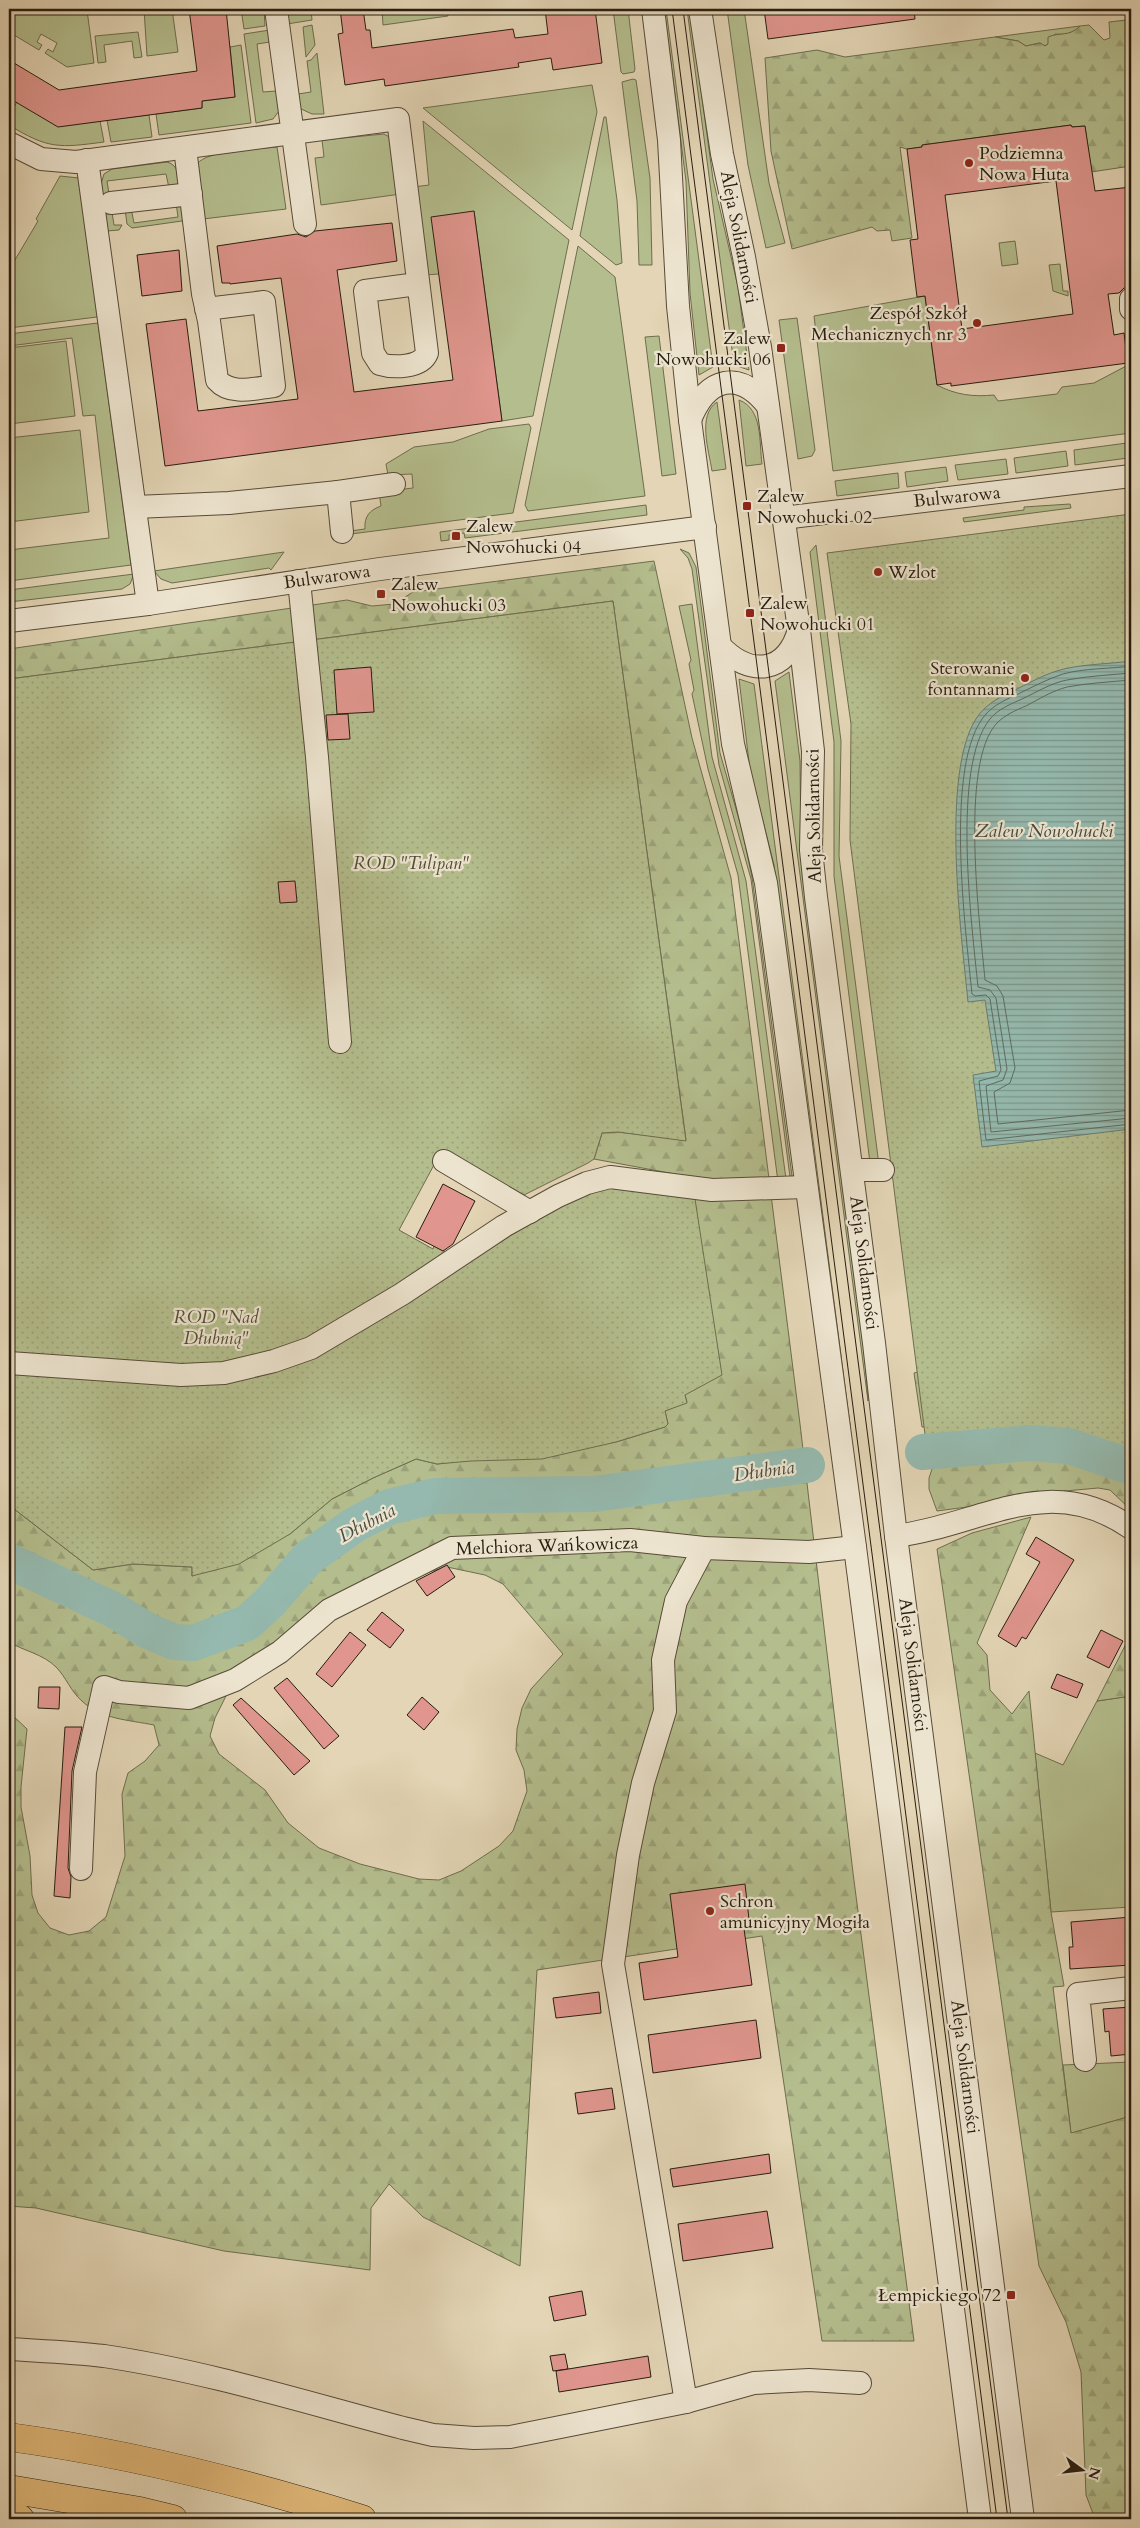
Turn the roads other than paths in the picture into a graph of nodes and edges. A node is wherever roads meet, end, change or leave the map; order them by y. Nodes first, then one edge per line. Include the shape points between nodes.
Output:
1 (276, 9) edge
2 (653, 9) edge
3 (700, 9) edge
4 (293, 134) junction
5 (9, 143) edge
6 (185, 148) junction
7 (88, 160) junction
8 (191, 194) junction
9 (111, 203) dead end
10 (305, 224) dead end
11 (417, 284) dead end
12 (1131, 299) edge
13 (206, 309) dead end
14 (1131, 309) edge
15 (768, 406) junction
16 (690, 420) junction
17 (1131, 476) edge
18 (394, 484) dead end
19 (338, 492) junction
20 (135, 507) junction
21 (783, 518) junction
22 (705, 527) junction
23 (342, 532) dead end
24 (299, 581) junction
25 (148, 604) junction
26 (9, 621) edge
27 (799, 630) junction
28 (720, 646) junction
29 (340, 1042) dead end
30 (444, 1161) dead end
31 (852, 1170) junction
32 (883, 1170) dead end
33 (805, 1187) junction
34 (530, 1212) junction
35 (9, 1363) edge
36 (1131, 1528) edge
37 (896, 1536) junction
38 (855, 1547) junction
39 (704, 1548) junction
40 (80, 1869) dead end
41 (1131, 1988) edge
42 (1085, 2060) dead end
43 (9, 2349) edge
44 (860, 2383) dead end
45 (686, 2402) junction
46 (9, 2437) edge
47 (9, 2489) edge
48 (9, 2510) edge
49 (20, 2519) edge
50 (173, 2519) edge
51 (362, 2519) edge
52 (980, 2519) edge
53 (1023, 2519) edge

1 - 4 street
2 - 16 street via 669,140 678,306
3 - 15 street, Aleja Solidarności via 722,154 747,274
4 - 6 street
4 - 10 street
4 - 11 street via 398,119
5 - 7 street via 47,160
6 - 7 street
6 - 8 street
7 - 20 street
8 - 9 street
8 - 13 street
12 - 14 street
15 - 16 street via 747,385 726,382 714,386 698,402
15 - 21 street, Aleja Solidarności
16 - 22 street
17 - 21 street, Bulwarowa
18 - 19 street
19 - 20 street via 229,504
19 - 23 street
20 - 25 street
21 - 27 street, Aleja Solidarności
22 - 24 street, Bulwarowa
22 - 28 street
24 - 25 street, Bulwarowa
24 - 29 street
25 - 26 street, Bulwarowa
27 - 28 street via 787,654 768,666 740,663
27 - 31 street, Aleja Solidarności via 813,751 811,850
28 - 33 street via 733,744 766,883
30 - 34 street
31 - 32 street
31 - 37 street, Aleja Solidarności
33 - 34 street via 712,1190 610,1177 586,1182
33 - 38 street
34 - 35 street via 349,1326 311,1348 274,1361 224,1373 181,1375
36 - 37 street via 1084,1504 1057,1501 1021,1503 928,1531
37 - 53 street, Aleja Solidarności
38 - 39 street, Melchiora Wańkowicza via 809,1552
38 - 52 street
39 - 40 street, Melchiora Wańkowicza via 630,1540 452,1548 328,1610 280,1652 235,1680 188,1698 119,1692 104,1687 85,1772
39 - 45 street via 676,1601 663,1660 665,1711 643,1783 628,1855 613,1964
41 - 42 street via 1078,1994
43 - 45 street via 102,2356 149,2364 433,2435 510,2437
44 - 45 street via 810,2380 754,2383
46 - 51 main road via 166,2466 285,2495
47 - 50 main road
48 - 49 main road

